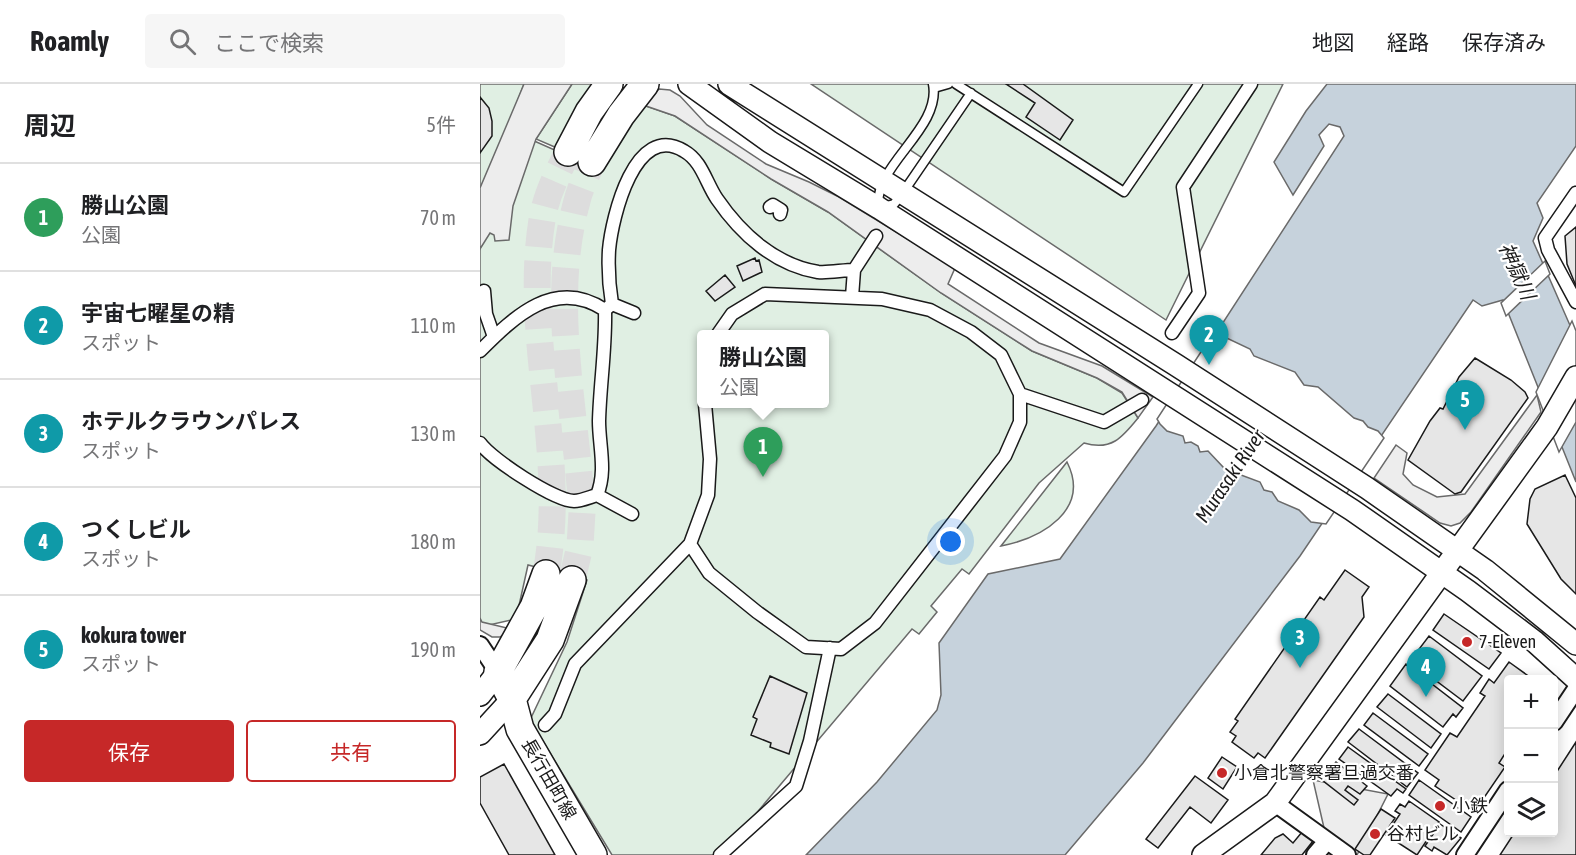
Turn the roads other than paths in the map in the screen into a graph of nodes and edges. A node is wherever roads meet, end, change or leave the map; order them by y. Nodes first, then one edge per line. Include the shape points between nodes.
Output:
1 (609, 84) edge
2 (645, 84) edge
3 (689, 84) edge
4 (729, 84) edge
5 (948, 84) edge
6 (956, 84) edge
7 (1198, 84) edge
8 (1251, 84) edge
9 (933, 86) edge
10 (971, 93) junction
11 (568, 152) tunnel mouth
12 (592, 162) tunnel mouth
13 (884, 182) junction
14 (1576, 193) edge
15 (902, 194) junction
16 (879, 208) junction
17 (876, 236) dead end
18 (854, 270) junction
19 (484, 291) dead end
20 (852, 297) junction
21 (1576, 302) edge
22 (609, 307) junction
23 (634, 313) dead end
24 (721, 330) edge
25 (1172, 333) dead end
26 (494, 337) junction
27 (480, 351) edge
28 (1576, 377) edge
29 (1020, 394) junction
30 (1142, 400) dead end
31 (705, 408) edge
32 (480, 443) edge
33 (597, 495) junction
34 (632, 514) dead end
35 (671, 545) dead end
36 (686, 548) junction
37 (1458, 550) junction
38 (1441, 573) junction
39 (546, 574) tunnel mouth
40 (572, 580) tunnel mouth
41 (1576, 644) edge
42 (480, 645) edge
43 (830, 648) junction
44 (498, 672) junction
45 (1576, 679) edge
46 (1576, 689) edge
47 (480, 695) edge
48 (512, 699) junction
49 (1558, 716) edge
50 (544, 725) dead end
51 (480, 734) edge
52 (1504, 797) edge
53 (1275, 803) junction
54 (1327, 841) junction
55 (593, 855) edge
56 (720, 855) edge
57 (1203, 855) edge
58 (1315, 855) edge
59 (1347, 855) edge
60 (1465, 855) edge

1 - 11 main road
2 - 12 main road
3 - 16 street via 770,142
4 - 13 street
5 - 9 lane
6 - 10 lane
7 - 10 lane via 1125,192
8 - 25 street via 1183,187 1199,293
9 - 13 lane via 926,119
10 - 15 lane
13 - 15 street
13 - 16 lane via 878,193
14 - 21 street via 1545,238
15 - 16 lane via 894,204
15 - 37 street via 1176,365
16 - 38 street via 1352,510
17 - 18 street
18 - 20 street
18 - 22 street via 819,272 783,261 759,247 716,199 696,159 682,149 662,146 643,154 628,175 609,248
19 - 26 street
20 - 24 street via 765,294 732,314
20 - 29 street via 930,310 971,332 1001,355
22 - 23 street
22 - 26 street via 562,296 539,303
22 - 33 street via 599,427 601,484
26 - 27 street
28 - 37 street via 1547,427
29 - 30 street via 1104,422
29 - 43 street via 1020,422 1005,456 875,623 841,649
31 - 36 street via 710,459 708,495
32 - 33 street via 519,476 554,494 574,501
33 - 34 street
35 - 36 street
36 - 43 street via 709,573 806,647
36 - 50 street via 575,664 555,714
37 - 38 street
37 - 41 street
38 - 45 street via 1534,641
38 - 53 street
39 - 44 main road via 534,607
40 - 48 main road via 550,640
42 - 44 street
43 - 56 street via 796,786
44 - 47 street
44 - 48 main road, 長行田町線
46 - 49 street
48 - 51 street
48 - 55 main road, 長行田町線 via 520,729
52 - 60 street
53 - 54 street
53 - 57 street
54 - 58 street
54 - 59 street

